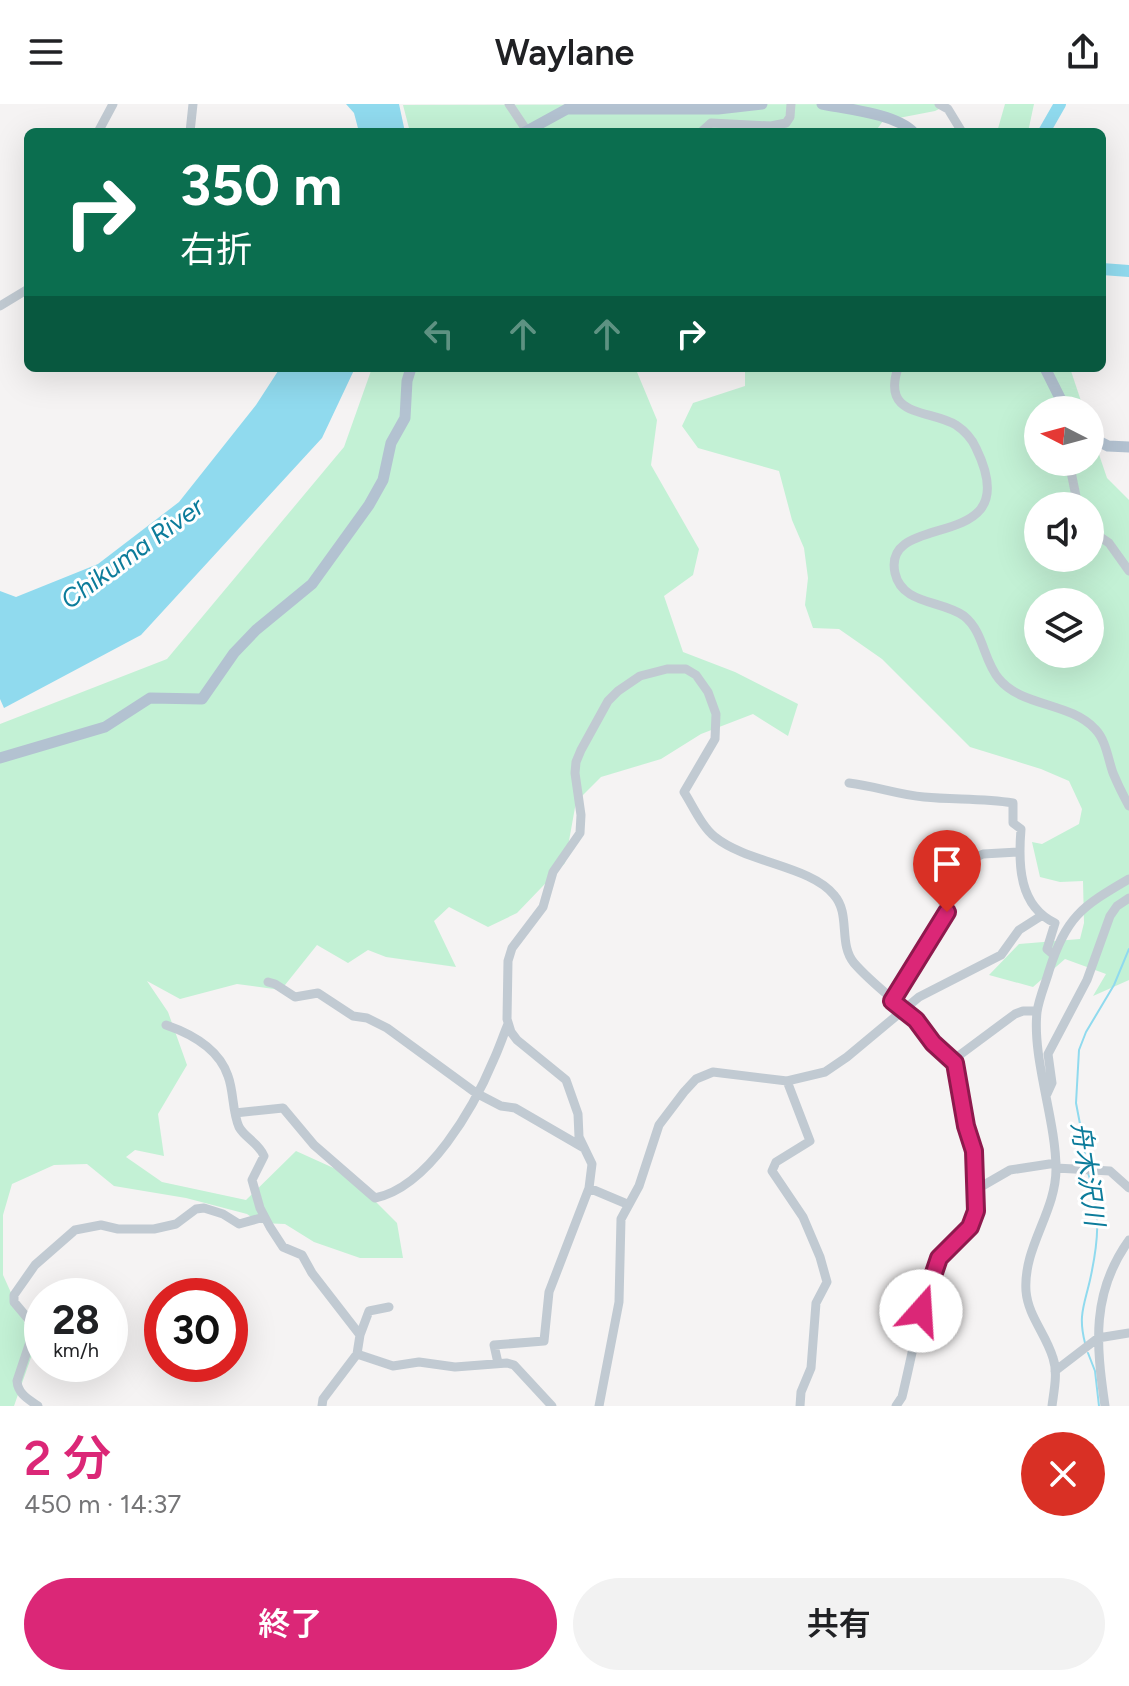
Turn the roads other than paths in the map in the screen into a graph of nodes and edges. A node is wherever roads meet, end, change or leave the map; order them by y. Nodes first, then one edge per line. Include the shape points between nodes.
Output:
1 (113, 104) edge
2 (193, 104) edge
3 (762, 104) edge
4 (791, 104) edge
5 (822, 104) edge
6 (939, 104) edge
7 (510, 106) edge
8 (100, 128) edge
9 (190, 128) edge
10 (524, 128) edge
11 (533, 128) edge
12 (705, 128) edge
13 (909, 128) edge
14 (960, 128) edge
15 (24, 291) edge
16 (0, 306) edge
17 (410, 372) edge
18 (897, 372) edge
19 (1047, 372) edge
20 (1059, 396) edge
21 (1104, 444) edge
22 (1129, 447) edge
23 (1104, 540) edge
24 (1129, 571) edge
25 (0, 758) edge
26 (849, 783) dead end
27 (1129, 806) edge
28 (1019, 852) junction
29 (1129, 879) edge
30 (1129, 898) edge
31 (1041, 916) junction
32 (1054, 955) junction
33 (268, 982) dead end
34 (892, 1001) junction
35 (904, 1011) junction
36 (1037, 1011) junction
37 (508, 1024) junction
38 (166, 1025) dead end
39 (953, 1060) junction
40 (787, 1081) junction
41 (476, 1093) junction
42 (1047, 1094) junction
43 (235, 1113) junction
44 (584, 1148) junction
45 (1056, 1165) junction
46 (589, 1188) junction
47 (1129, 1188) edge
48 (977, 1189) junction
49 (627, 1204) junction
50 (264, 1217) junction
51 (1129, 1240) edge
52 (389, 1307) dead end
53 (1129, 1333) edge
54 (360, 1335) junction
55 (1098, 1338) junction
56 (357, 1354) junction
57 (498, 1363) junction
58 (1055, 1371) junction
59 (38, 1406) edge
60 (322, 1406) edge
61 (552, 1406) edge
62 (599, 1406) edge
63 (800, 1406) edge
64 (896, 1406) edge
65 (1052, 1406) edge
66 (1105, 1406) edge

1 - 8 street
2 - 9 street
3 - 11 main road via 567,109
4 - 12 street via 786,123 711,123
5 - 13 main road
6 - 14 street
7 - 10 street
15 - 16 street
17 - 25 main road via 405,418 369,505 312,584 249,637 202,699 150,698 105,727
18 - 27 street via 897,396 914,412 954,424 969,436 986,490 979,514 916,537 901,548 895,564 899,583 910,595 952,609 970,622 1006,686 1096,729
19 - 20 main road
21 - 22 main road
23 - 24 street
26 - 28 street via 920,797 1013,803 1013,823 1021,829
28 - 31 street via 1027,896
28 - 34 street via 983,854 939,874 937,892 946,917
29 - 32 street via 1078,914
30 - 42 street via 1110,916 1087,980 1048,1054 1052,1083
31 - 32 street via 1055,923 1047,949
31 - 35 street via 1019,930 1001,955 919,997
32 - 36 street
33 - 41 street via 295,997 318,993 353,1016 377,1023
34 - 35 street
34 - 37 street via 848,954 834,894 807,877 739,852 707,828 684,792 715,739 716,714 696,675 667,669 640,676 612,697 581,750 575,773 580,833 553,872 543,907 512,948
35 - 39 street
35 - 40 street via 836,1066
36 - 39 street via 1015,1014
36 - 42 street
37 - 41 street
37 - 44 street via 517,1040 566,1080
38 - 43 street via 193,1035 209,1049 228,1077
39 - 48 street via 974,1151
40 - 49 street via 720,1072 696,1079 659,1125 639,1186
40 - 63 street via 810,1141 776,1162 772,1171 803,1217 827,1282 816,1303 811,1368
41 - 43 street via 433,1161 413,1179 375,1198 314,1145 283,1108
41 - 44 street via 515,1108
42 - 45 street
43 - 50 street via 264,1156 252,1180
44 - 46 street via 592,1164
45 - 47 street via 1110,1171
45 - 48 street via 1010,1170
45 - 58 street via 1052,1201 1025,1278 1028,1305
46 - 49 street
46 - 57 street via 549,1292 544,1341 494,1345
48 - 64 street via 970,1227 939,1258
49 - 62 street via 619,1227 619,1302
50 - 54 street via 283,1247 302,1255
50 - 59 street via 239,1224 204,1208 154,1229 101,1225 75,1230 43,1255 14,1302 35,1327 17,1388
51 - 55 street via 1098,1308
52 - 54 street via 369,1311
53 - 55 street
54 - 56 street
55 - 58 street
55 - 66 street
56 - 57 street via 393,1366
56 - 60 street
57 - 61 street via 514,1365
58 - 65 street

